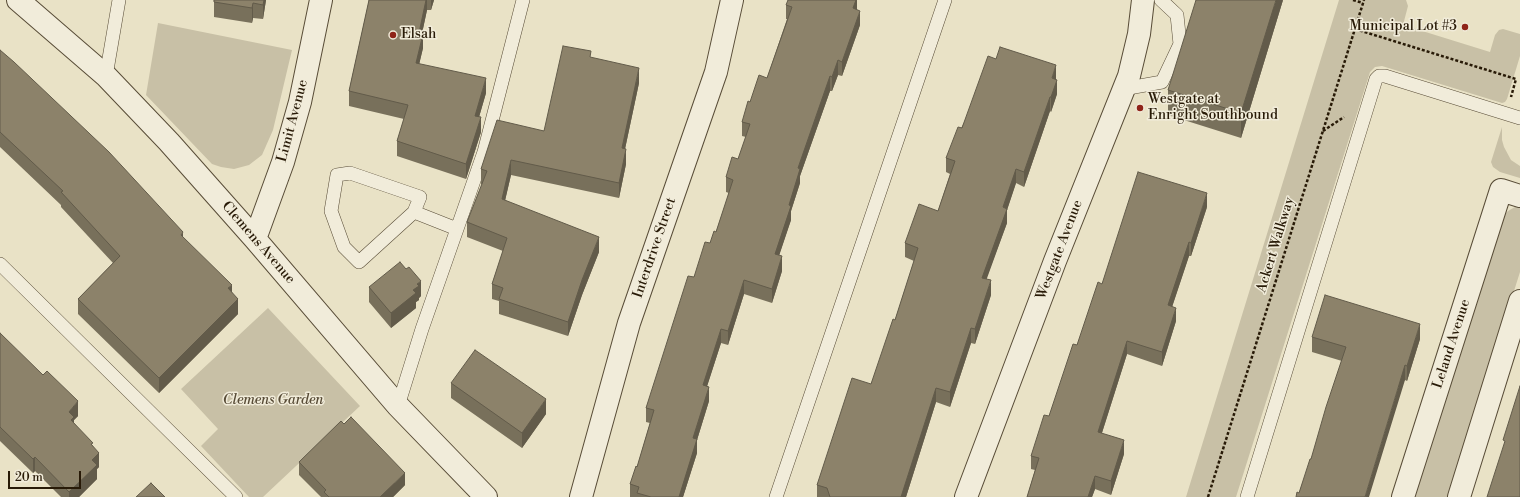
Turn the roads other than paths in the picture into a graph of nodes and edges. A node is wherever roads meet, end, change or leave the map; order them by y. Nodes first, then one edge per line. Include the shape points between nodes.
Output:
1 (18, 0) edge
2 (119, 0) edge
3 (322, 0) edge
4 (523, 0) edge
5 (732, 0) edge
6 (945, 0) edge
7 (1142, 0) edge
8 (1160, 0) edge
9 (106, 76) junction
10 (1124, 89) junction
11 (1520, 118) edge
12 (1510, 193) edge
13 (414, 212) junction
14 (457, 229) junction
15 (255, 239) junction
16 (0, 264) edge
17 (1520, 301) edge
18 (398, 406) junction
19 (236, 497) edge
20 (486, 497) edge
21 (581, 497) edge
22 (776, 497) edge
23 (966, 497) edge
24 (1247, 497) edge
25 (1403, 497) edge
26 (1459, 497) edge

1 - 9 street, Clemens Avenue
2 - 9 lane
3 - 15 street, Limit Avenue via 300,102 283,162
4 - 14 lane via 484,152
5 - 21 street, Interdrive Street via 716,72 629,324
6 - 22 lane
7 - 10 street, Westgate Avenue via 1139,34
8 - 10 lane via 1177,15 1180,44 1162,82
9 - 15 street, Clemens Avenue
10 - 23 street, Westgate Avenue
11 - 24 lane via 1385,76 1379,76 1376,80
12 - 25 street, Leland Avenue
13 - 13 lane via 360,262 344,247 331,211 337,175 350,173 420,197
13 - 14 lane
14 - 18 lane
15 - 18 street, Clemens Avenue
16 - 19 lane
17 - 26 street
18 - 20 street, Clemens Avenue

